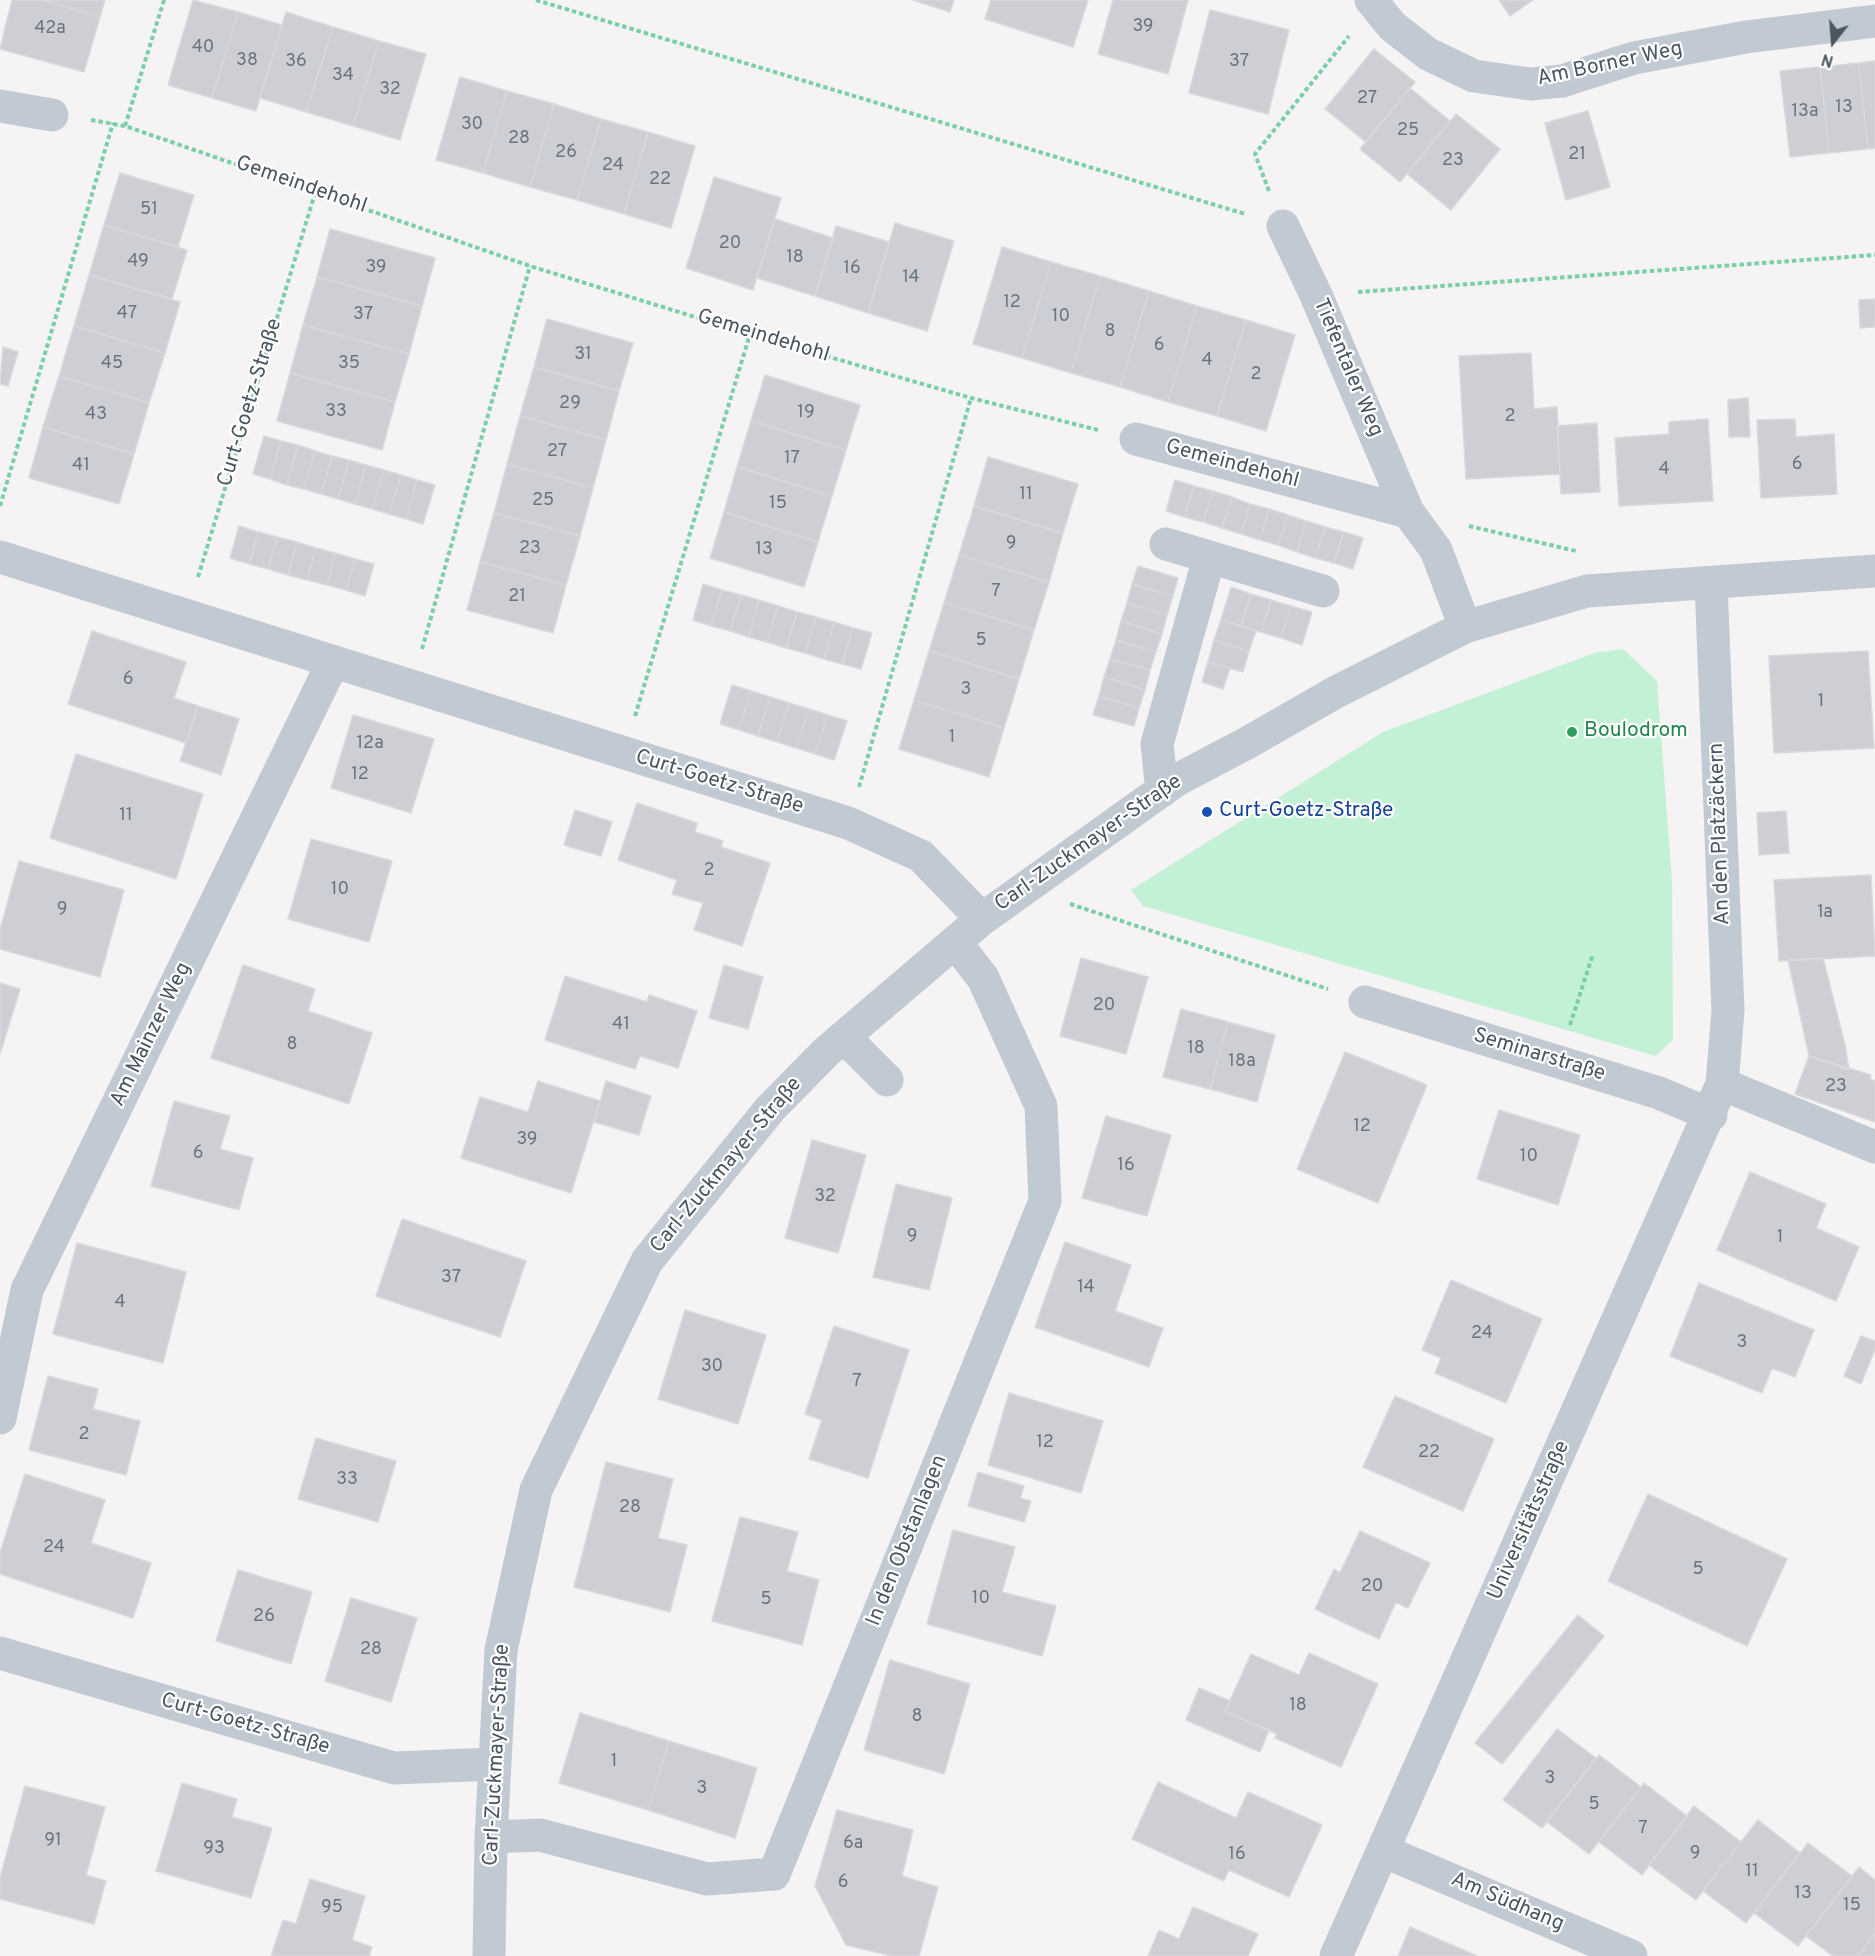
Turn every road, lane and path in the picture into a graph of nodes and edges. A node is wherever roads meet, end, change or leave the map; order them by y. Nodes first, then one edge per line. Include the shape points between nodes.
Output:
1 (164, 0) edge
2 (536, 0) edge
3 (1372, 3) edge
4 (1875, 21) edge
5 (0, 106) edge
6 (52, 115) joint
7 (113, 123) junction
8 (124, 126) junction
9 (316, 190) junction
10 (1283, 226) junction
11 (1875, 255) edge
12 (530, 266) junction
13 (1316, 295) junction
14 (750, 334) junction
15 (970, 398) junction
16 (1136, 439) joint
17 (0, 506) edge
18 (1408, 512) junction
19 (1466, 525) dead end
20 (1166, 544) dead end
21 (1583, 553) dead end
22 (0, 557) edge
23 (1209, 558) junction
24 (1875, 571) edge
25 (1711, 583) junction
26 (1323, 591) dead end
27 (187, 616) junction
28 (1465, 627) junction
29 (333, 662) junction
30 (411, 686) junction
31 (624, 753) junction
32 (1162, 791) junction
33 (849, 823) junction
34 (1068, 904) dead end
35 (982, 919) junction
36 (955, 942) junction
37 (1593, 954) dead end
38 (1365, 1002) joint
39 (844, 1037) junction
40 (1558, 1063) junction
41 (887, 1080) dead end
42 (1722, 1084) junction
43 (1710, 1115) junction
44 (1875, 1147) edge
45 (0, 1418) edge
46 (0, 1653) edge
47 (495, 1764) junction
48 (491, 1837) junction
49 (1383, 1851) junction
50 (489, 1956) edge
51 (1336, 1956) edge
52 (1631, 1956) edge

1 - 8 path
2 - 10 path
3 - 4 street, Am Borner Weg via 1392,26 1428,54 1474,76 1530,84 1562,81 1634,58 1746,37
3 - 10 path via 1255,154
5 - 6 street
6 - 7 path, Gemeindehohl
7 - 8 path, Gemeindehohl
7 - 17 path
8 - 9 path, Gemeindehohl
9 - 12 path, Gemeindehohl
9 - 27 path, Curt-Goetz-Straße
10 - 13 street, Tiefentaler Weg
11 - 13 path
12 - 14 path, Gemeindehohl
12 - 30 path
13 - 18 street, Tiefentaler Weg
14 - 15 path, Gemeindehohl
14 - 31 path, Curt-Goetz-Straße
15 - 16 path, Gemeindehohl
15 - 33 path
16 - 18 street, Gemeindehohl
18 - 28 street via 1436,550
19 - 21 path
20 - 23 street
22 - 27 street, Curt-Goetz-Straße
23 - 26 street
23 - 32 street via 1157,744
24 - 25 street
25 - 28 street via 1587,591
25 - 42 street, An den Platzäckern via 1728,1011
27 - 29 street, Curt-Goetz-Straße
28 - 32 street, Carl-Zuckmayer-Straße via 1336,692
29 - 30 street, Curt-Goetz-Straße
29 - 45 street, Am Mainzer Weg via 27,1290
30 - 31 street, Curt-Goetz-Straße
31 - 33 street, Curt-Goetz-Straße
32 - 35 street, Carl-Zuckmayer-Straße
33 - 35 street, Curt-Goetz-Straße via 921,856
34 - 38 path
35 - 36 street, Carl-Zuckmayer-Straße
36 - 39 street, Carl-Zuckmayer-Straße
36 - 48 street, In den Obstanlagen via 984,978 1041,1106 1045,1201 774,1874 707,1879 540,1835
37 - 40 path
38 - 40 street, Seminarstraße
39 - 41 street
39 - 47 street, Carl-Zuckmayer-Straße via 770,1109 647,1261 536,1490 501,1650
40 - 43 street, Seminarstraße via 1659,1093
42 - 43 street, Universitätsstraße
42 - 44 street
43 - 49 street, Universitätsstraße
46 - 47 street, Curt-Goetz-Straße via 394,1768
47 - 48 street, Carl-Zuckmayer-Straße
48 - 50 street, Carl-Zuckmayer-Straße
49 - 51 street, Universitätsstraße
49 - 52 street, Am Südhang

